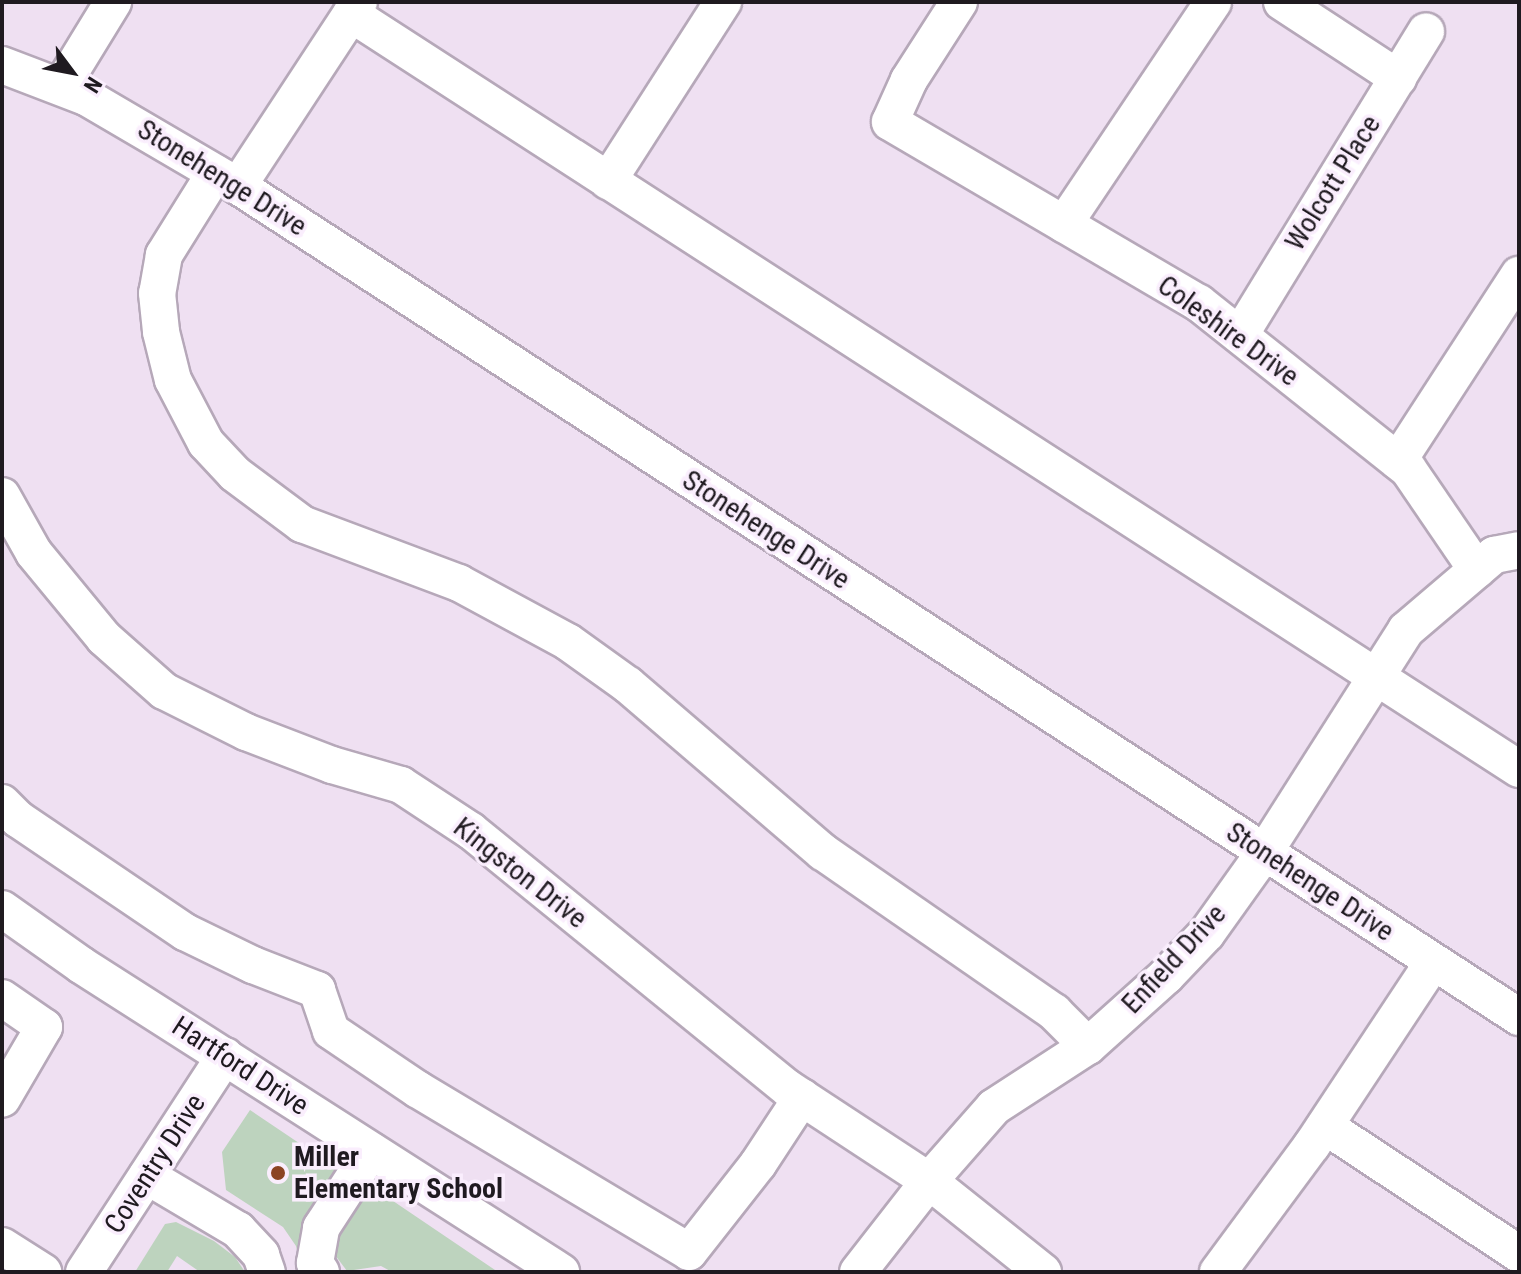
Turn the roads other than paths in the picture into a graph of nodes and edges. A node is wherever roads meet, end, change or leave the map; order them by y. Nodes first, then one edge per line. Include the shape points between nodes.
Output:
1 (113, 2) edge
2 (723, 2) edge
3 (959, 2) edge
4 (1213, 2) edge
5 (1282, 2) edge
6 (355, 8) edge
7 (1426, 32) dead end
8 (2, 65) edge
9 (1398, 78) junction
10 (61, 87) junction
11 (227, 180) junction
12 (608, 181) junction
13 (1064, 224) junction
14 (1519, 275) edge
15 (1240, 335) junction
16 (1398, 461) junction
17 (2, 496) edge
18 (1519, 550) edge
19 (1477, 570) junction
20 (1376, 677) junction
21 (1519, 769) edge
22 (2, 803) edge
23 (1264, 853) junction
24 (2, 909) edge
25 (1433, 962) junction
26 (2, 998) edge
27 (1519, 1017) edge
28 (1088, 1046) junction
29 (225, 1056) junction
30 (802, 1097) junction
31 (2, 1099) edge
32 (1325, 1126) junction
33 (371, 1151) junction
34 (147, 1176) junction
35 (929, 1181) junction
36 (2, 1246) edge
37 (1519, 1254) edge
38 (43, 1272) edge
39 (84, 1272) edge
40 (267, 1272) edge
41 (321, 1272) edge
42 (561, 1272) edge
43 (858, 1272) edge
44 (1043, 1272) edge
45 (1218, 1272) edge

1 - 10 street
2 - 12 street
3 - 13 street, Coleshire Drive via 909,80 890,122
4 - 13 street
5 - 9 street
6 - 11 street
6 - 12 street
7 - 9 street, Wolcott Place
8 - 10 street, Stonehenge Drive
9 - 15 street, Wolcott Place
10 - 11 street, Stonehenge Drive via 132,122
11 - 23 street, Stonehenge Drive
11 - 28 street via 164,255 157,293 173,380 206,443 235,474 302,524 459,583 568,642 628,685 823,852 1054,1012
12 - 20 street
13 - 15 street, Coleshire Drive via 1199,303
14 - 16 street
15 - 16 street, Coleshire Drive
16 - 19 street, Coleshire Drive
17 - 30 street, Kingston Drive via 34,553 104,638 164,691 246,732 401,785 471,831
18 - 19 street, Enfield Drive via 1494,555
19 - 20 street, Enfield Drive via 1406,630
20 - 21 street
20 - 23 street, Enfield Drive
22 - 30 street via 185,932 317,990 331,1031 417,1089 689,1252
23 - 25 street, Stonehenge Drive
23 - 28 street, Enfield Drive via 1207,933
24 - 29 street, Hartford Drive
25 - 27 street, Stonehenge Drive
25 - 32 street
26 - 31 street via 44,1027
28 - 35 street, Enfield Drive via 994,1107
29 - 33 street, Hartford Drive
29 - 34 street, Coventry Drive
30 - 35 street, Kingston Drive
32 - 37 street
32 - 45 street
33 - 41 street via 321,1228 315,1263
33 - 42 street, Hartford Drive
34 - 39 street, Coventry Drive
34 - 40 street via 238,1230 261,1255
35 - 43 street, Enfield Drive
35 - 44 street, Kingston Drive
36 - 38 street

